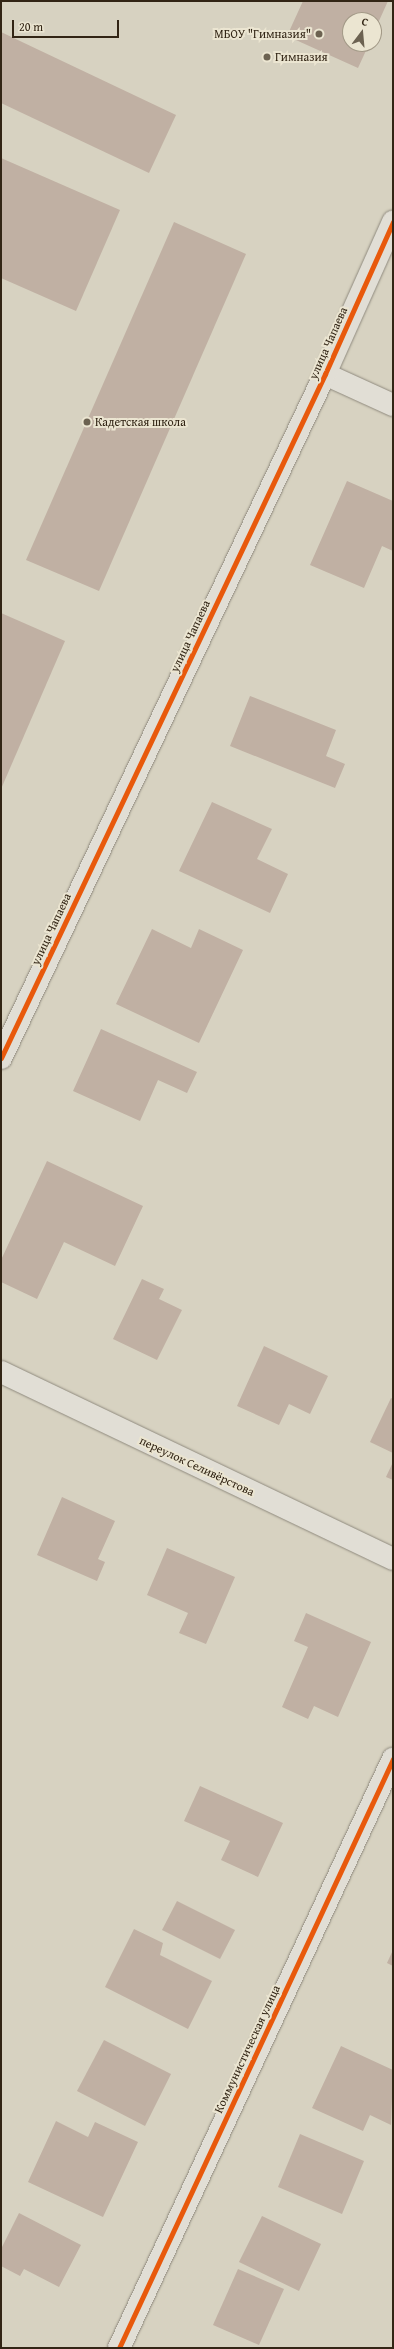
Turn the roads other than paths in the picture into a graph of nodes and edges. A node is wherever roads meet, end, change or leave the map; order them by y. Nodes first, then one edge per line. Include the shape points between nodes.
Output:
1 (393, 222) edge
2 (325, 374) junction
3 (393, 405) edge
4 (1, 1058) edge
5 (1, 1372) edge
6 (393, 1559) edge
7 (393, 1759) edge
8 (119, 2348) edge

1 - 2 street, улица Чапаева
2 - 3 street
2 - 4 street, улица Чапаева
5 - 6 street, переулок Селивёрстова
7 - 8 street, Коммунистическая улица

